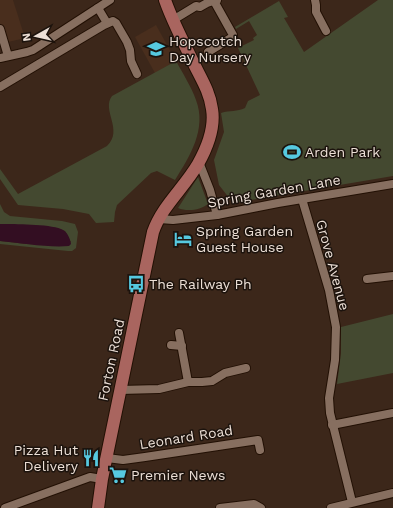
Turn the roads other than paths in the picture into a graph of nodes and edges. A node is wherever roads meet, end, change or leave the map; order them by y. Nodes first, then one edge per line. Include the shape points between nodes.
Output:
1 (110, 0) edge
2 (165, 0) edge
3 (215, 0) edge
4 (317, 1) edge
5 (194, 3) edge
6 (98, 8) junction
7 (173, 20) junction
8 (107, 23) junction
9 (0, 29) edge
10 (326, 31) dead end
11 (208, 52) dead end
12 (4, 57) edge
13 (137, 74) dead end
14 (0, 87) edge
15 (199, 162) junction
16 (393, 184) edge
17 (302, 199) junction
18 (217, 215) junction
19 (159, 220) junction
20 (393, 276) edge
21 (367, 279) dead end
22 (179, 333) dead end
23 (171, 345) dead end
24 (182, 346) junction
25 (246, 368) dead end
26 (188, 382) junction
27 (120, 390) junction
28 (393, 413) edge
29 (332, 425) junction
30 (260, 450) dead end
31 (107, 458) junction
32 (102, 479) junction
33 (393, 493) edge
34 (352, 502) junction
35 (5, 508) edge
36 (98, 508) edge
37 (220, 508) edge
38 (262, 508) edge
39 (331, 508) edge

1 - 6 street
2 - 7 main road, Forton Road
3 - 5 street via 200,7
3 - 11 street via 233,35
4 - 10 street via 316,12
5 - 7 street
6 - 8 street
6 - 12 street via 33,50
7 - 15 main road, Forton Road via 208,91 212,109 212,128
8 - 13 street via 115,22 118,26 128,44 130,61
8 - 14 street
9 - 12 street
15 - 18 street via 208,182
15 - 19 main road, Forton Road
16 - 17 street, Spring Garden Lane
17 - 18 street, Spring Garden Lane
17 - 29 street, Grove Avenue via 329,290 336,326 335,360 329,398
18 - 19 street, Spring Garden Lane
19 - 27 main road, Forton Road via 152,238
20 - 21 street
22 - 24 street
23 - 24 street
24 - 26 street
25 - 26 street via 225,373 212,380
26 - 27 street via 159,389
27 - 31 main road, Forton Road
28 - 29 street
29 - 34 street, Grove Avenue
30 - 31 street, Leonard Road via 258,440 123,460
31 - 32 main road, Forton Road
32 - 35 street via 90,477
32 - 36 main road, Forton Road
33 - 34 street
34 - 39 street
37 - 38 street via 254,504

